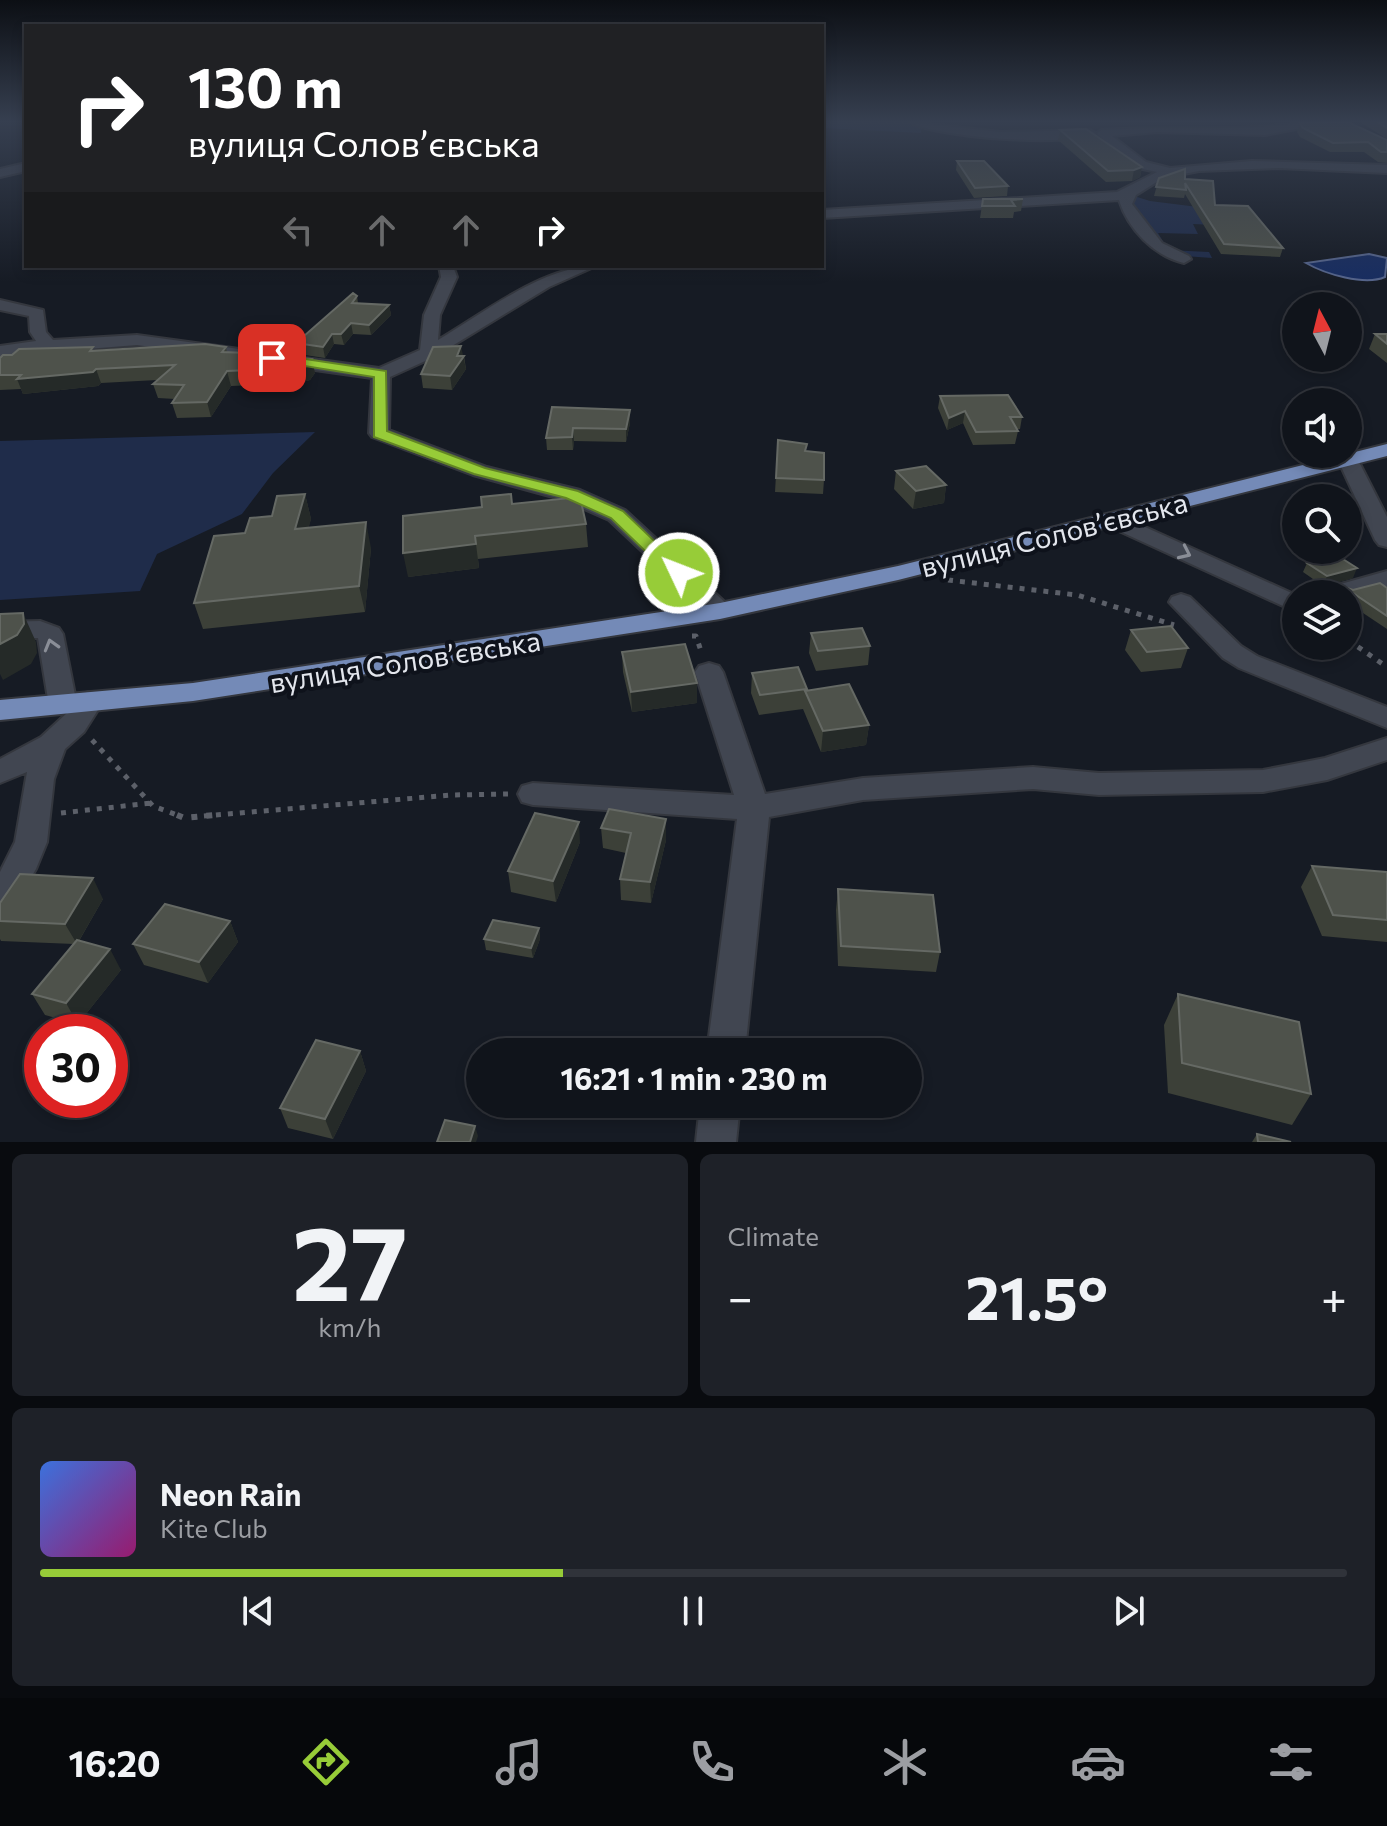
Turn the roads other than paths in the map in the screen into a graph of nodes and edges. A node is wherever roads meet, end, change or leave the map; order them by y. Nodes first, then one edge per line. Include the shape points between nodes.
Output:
1 (1161, 175) edge
2 (1130, 194) junction
3 (824, 202) edge
4 (848, 212) junction
5 (824, 214) edge
6 (1184, 259) dead end
7 (447, 268) edge
8 (583, 268) edge
9 (0, 305) edge
10 (48, 345) junction
11 (0, 351) edge
12 (428, 353) junction
13 (381, 374) junction
14 (1387, 450) edge
15 (1362, 456) edge
16 (1317, 468) edge
17 (1352, 468) edge
18 (1114, 520) junction
19 (1387, 540) edge
20 (1387, 578) edge
21 (1362, 585) edge
22 (1282, 598) edge
23 (1181, 602) dead end
24 (720, 611) junction
25 (0, 630) edge
26 (709, 672) road end
27 (0, 710) edge
28 (78, 710) junction
29 (1387, 718) edge
30 (53, 742) junction
31 (1387, 749) edge
32 (0, 772) edge
33 (533, 794) road end
34 (754, 808) junction
35 (0, 899) edge
36 (728, 1038) edge
37 (719, 1118) edge
38 (716, 1142) edge

1 - 2 street
2 - 4 street
2 - 6 street via 1126,204 1158,248
3 - 4 street
4 - 5 street
7 - 12 street via 449,277 432,315
8 - 12 street via 513,301
9 - 10 street via 37,313 38,332
10 - 11 street
10 - 13 street via 160,342
12 - 13 street
13 - 24 street via 379,433 480,471 572,495 617,515
14 - 15 main road, вулиця Соловʼєвська
16 - 18 main road, вулиця Соловʼєвська
17 - 19 street
18 -> 22 street
18 - 24 main road, вулиця Соловʼєвська
20 - 21 street
23 - 29 street via 1248,662
24 - 28 main road, вулиця Соловʼєвська
28 -> 25 street via 50,634 40,629
26 - 34 street
27 - 28 main road, вулиця Соловʼєвська
28 - 30 street, вулиця Соловʼєвська
30 - 32 street, вулиця Соловʼєвська
30 - 35 street via 39,779 31,842
31 - 34 street via 1327,769 1263,781 1099,784 1033,778 863,789
33 - 34 street
34 - 36 street
37 - 38 street

